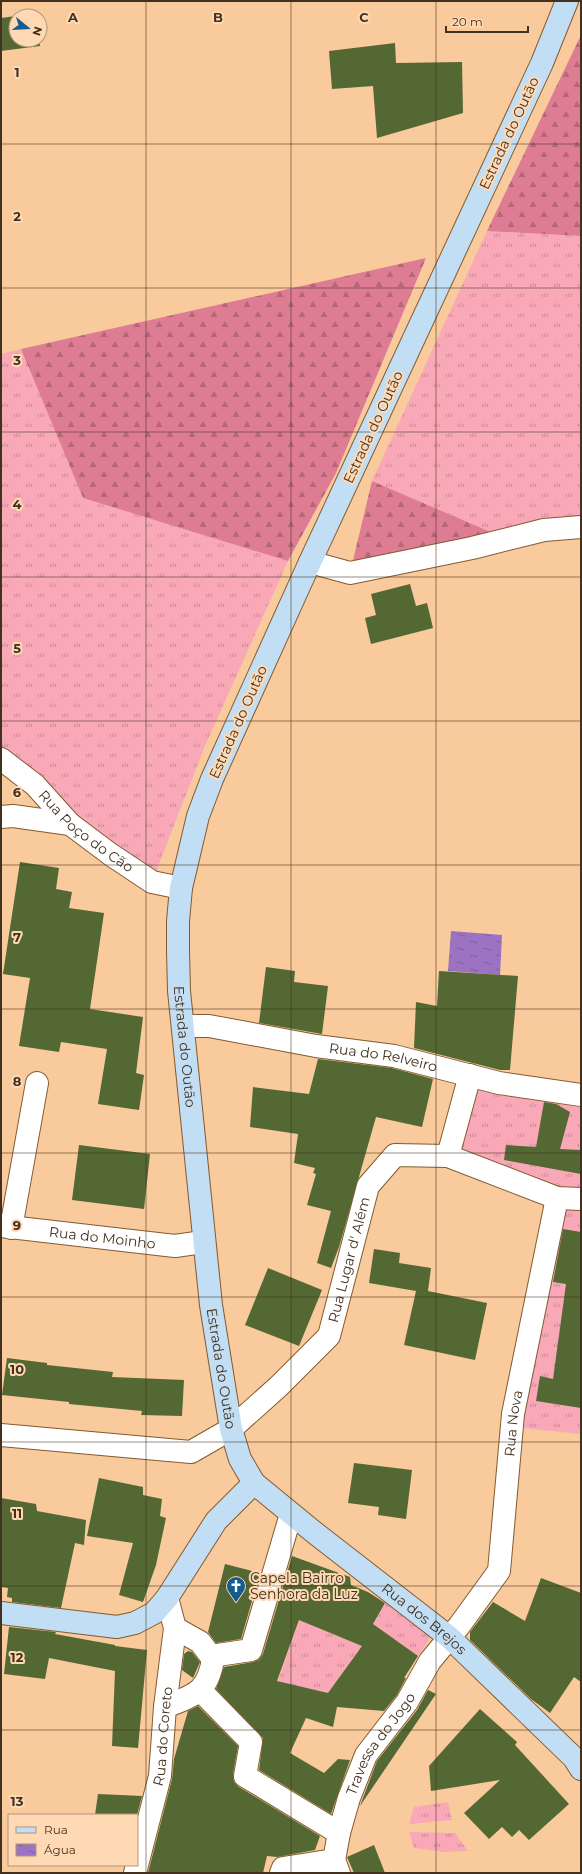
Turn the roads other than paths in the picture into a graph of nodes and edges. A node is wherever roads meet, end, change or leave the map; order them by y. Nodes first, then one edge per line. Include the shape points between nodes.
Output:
1 (565, 7) edge
2 (581, 527) edge
3 (310, 562) junction
4 (1, 759) edge
5 (1, 817) edge
6 (70, 824) junction
7 (181, 888) junction
8 (183, 1026) junction
9 (470, 1075) junction
10 (37, 1083) dead end
11 (581, 1095) edge
12 (448, 1156) junction
13 (557, 1198) junction
14 (581, 1199) edge
15 (6, 1227) edge
16 (203, 1242) junction
17 (231, 1429) junction
18 (1, 1435) edge
19 (254, 1483) junction
20 (292, 1514) junction
21 (167, 1598) junction
22 (1, 1613) edge
23 (175, 1628) junction
24 (449, 1637) junction
25 (211, 1656) junction
26 (201, 1691) junction
27 (165, 1707) junction
28 (581, 1769) edge
29 (339, 1833) junction
30 (138, 1861) edge
31 (337, 1867) edge
32 (281, 1873) edge

1 - 3 street, Estrada do Outão via 542,63
2 - 3 street via 544,530 350,573
3 - 7 street, Estrada do Outão via 212,778 198,816
4 - 6 street, Rua Poço do Cão via 36,785
5 - 6 street via 13,816
6 - 7 street, Rua Poço do Cão via 152,882
7 - 8 street, Estrada do Outão via 178,928 179,991
8 - 9 street, Rua do Relveiro via 209,1026 316,1046 394,1056
8 - 16 street, Estrada do Outão
9 - 11 street, Rua do Relveiro via 499,1083
9 - 12 street
10 - 15 street
12 - 13 street, Rua Lugar d' Além
12 - 17 street, Rua Lugar d' Além via 395,1155 368,1186 329,1336
13 - 14 street, Rua Lugar d' Além
13 - 24 street, Rua Nova via 513,1414 499,1571
15 - 16 street, Rua do Moinho via 175,1246
16 - 17 street, Estrada do Outão
17 - 18 street via 191,1452
17 - 19 street, Estrada do Outão via 240,1459
19 - 20 street, Rua dos Brejos
19 - 21 street via 216,1521
20 - 24 street, Rua dos Brejos
20 - 25 street via 251,1650
21 - 22 street via 154,1613 135,1623 117,1627
21 - 23 street, Rua do Coreto
23 - 25 street via 200,1642
23 - 27 street, Rua do Coreto
24 - 28 street, Rua dos Brejos via 574,1758
24 - 29 street, Travessa do Jogo via 430,1661 407,1702 366,1754
25 - 26 street via 211,1676
26 - 27 street
26 - 29 street via 251,1742 245,1776
27 - 30 street, Rua do Coreto via 160,1776
29 - 31 street, Travessa do Jogo
31 - 32 street via 283,1868

